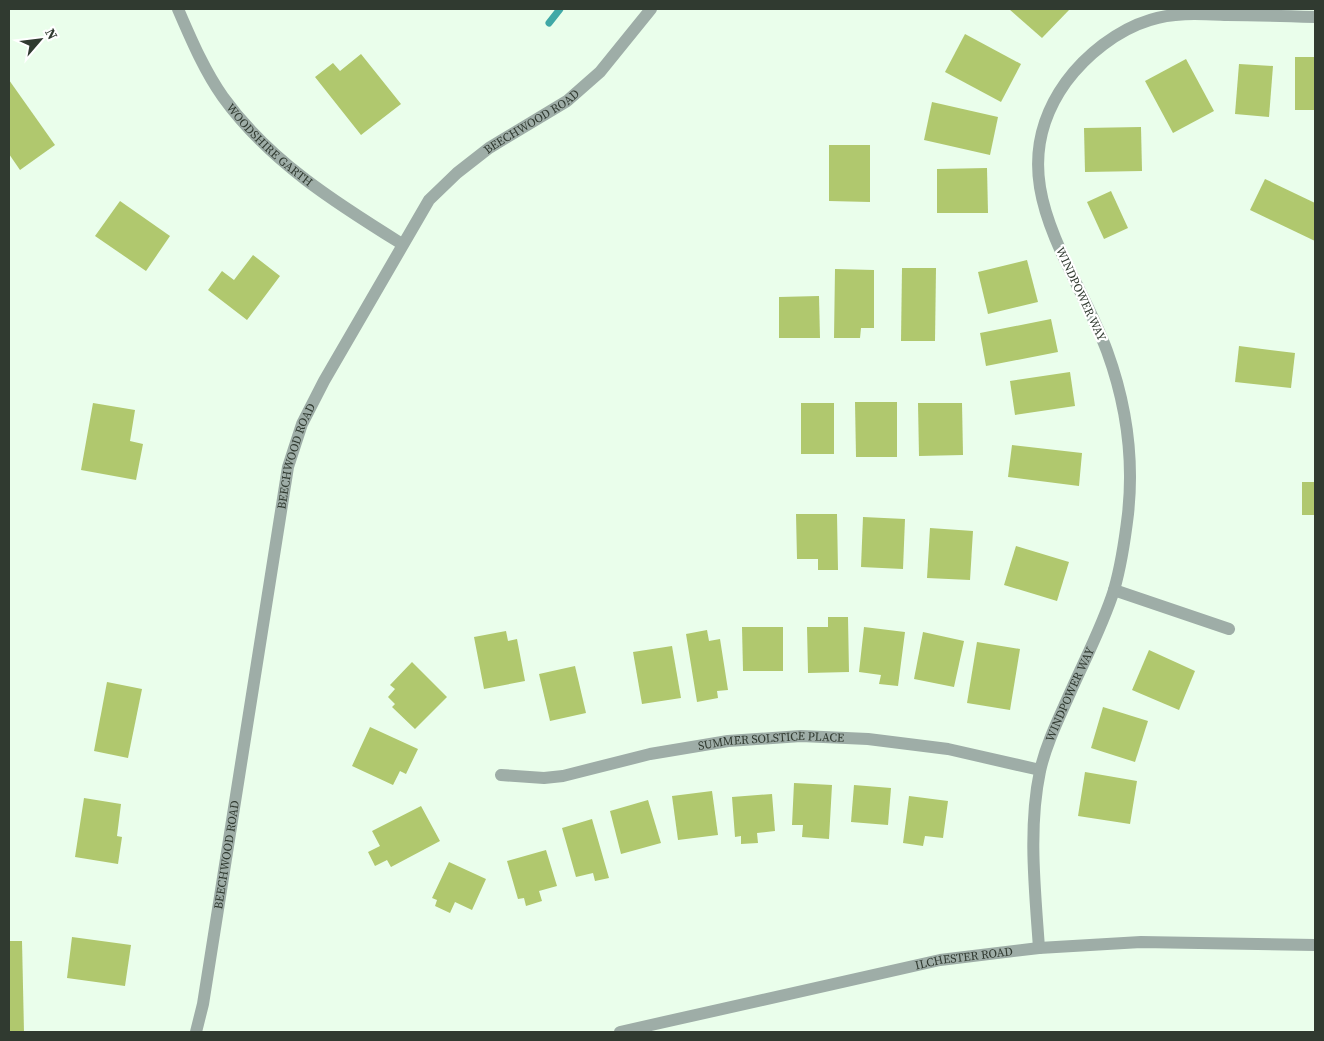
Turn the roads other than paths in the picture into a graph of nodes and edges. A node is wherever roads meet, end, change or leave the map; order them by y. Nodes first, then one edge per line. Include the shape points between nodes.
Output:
1 (178, 9) edge
2 (651, 9) edge
3 (1315, 17) edge
4 (402, 244) junction
5 (1114, 590) junction
6 (1229, 629) dead end
7 (1040, 770) junction
8 (501, 774) dead end
9 (1315, 945) edge
10 (1039, 948) junction
11 (196, 1032) edge
12 (620, 1032) edge

1 - 4 street, WOODSHIRE GARTH via 196,50 224,97 256,135 292,170 333,201
2 - 4 street, BEECHWOOD ROAD via 600,72 567,101 489,148 450,179 429,200
3 - 5 street, WINDPOWER WAY via 1198,14 1150,20 1093,52 1052,102 1040,135 1036,170 1042,202 1108,354 1126,426 1128,513
4 - 11 street, BEECHWOOD ROAD via 311,406 288,467
5 - 6 street
5 - 7 street, WINDPOWER WAY
7 - 8 street, SUMMER SOLSTICE PLACE via 948,749 868,739 801,736 728,741 650,754 563,776 544,778
7 - 10 street, WINDPOWER WAY via 1034,825
9 - 10 street, ILCHESTER ROAD via 1141,942
10 - 12 street, ILCHESTER ROAD via 940,960

